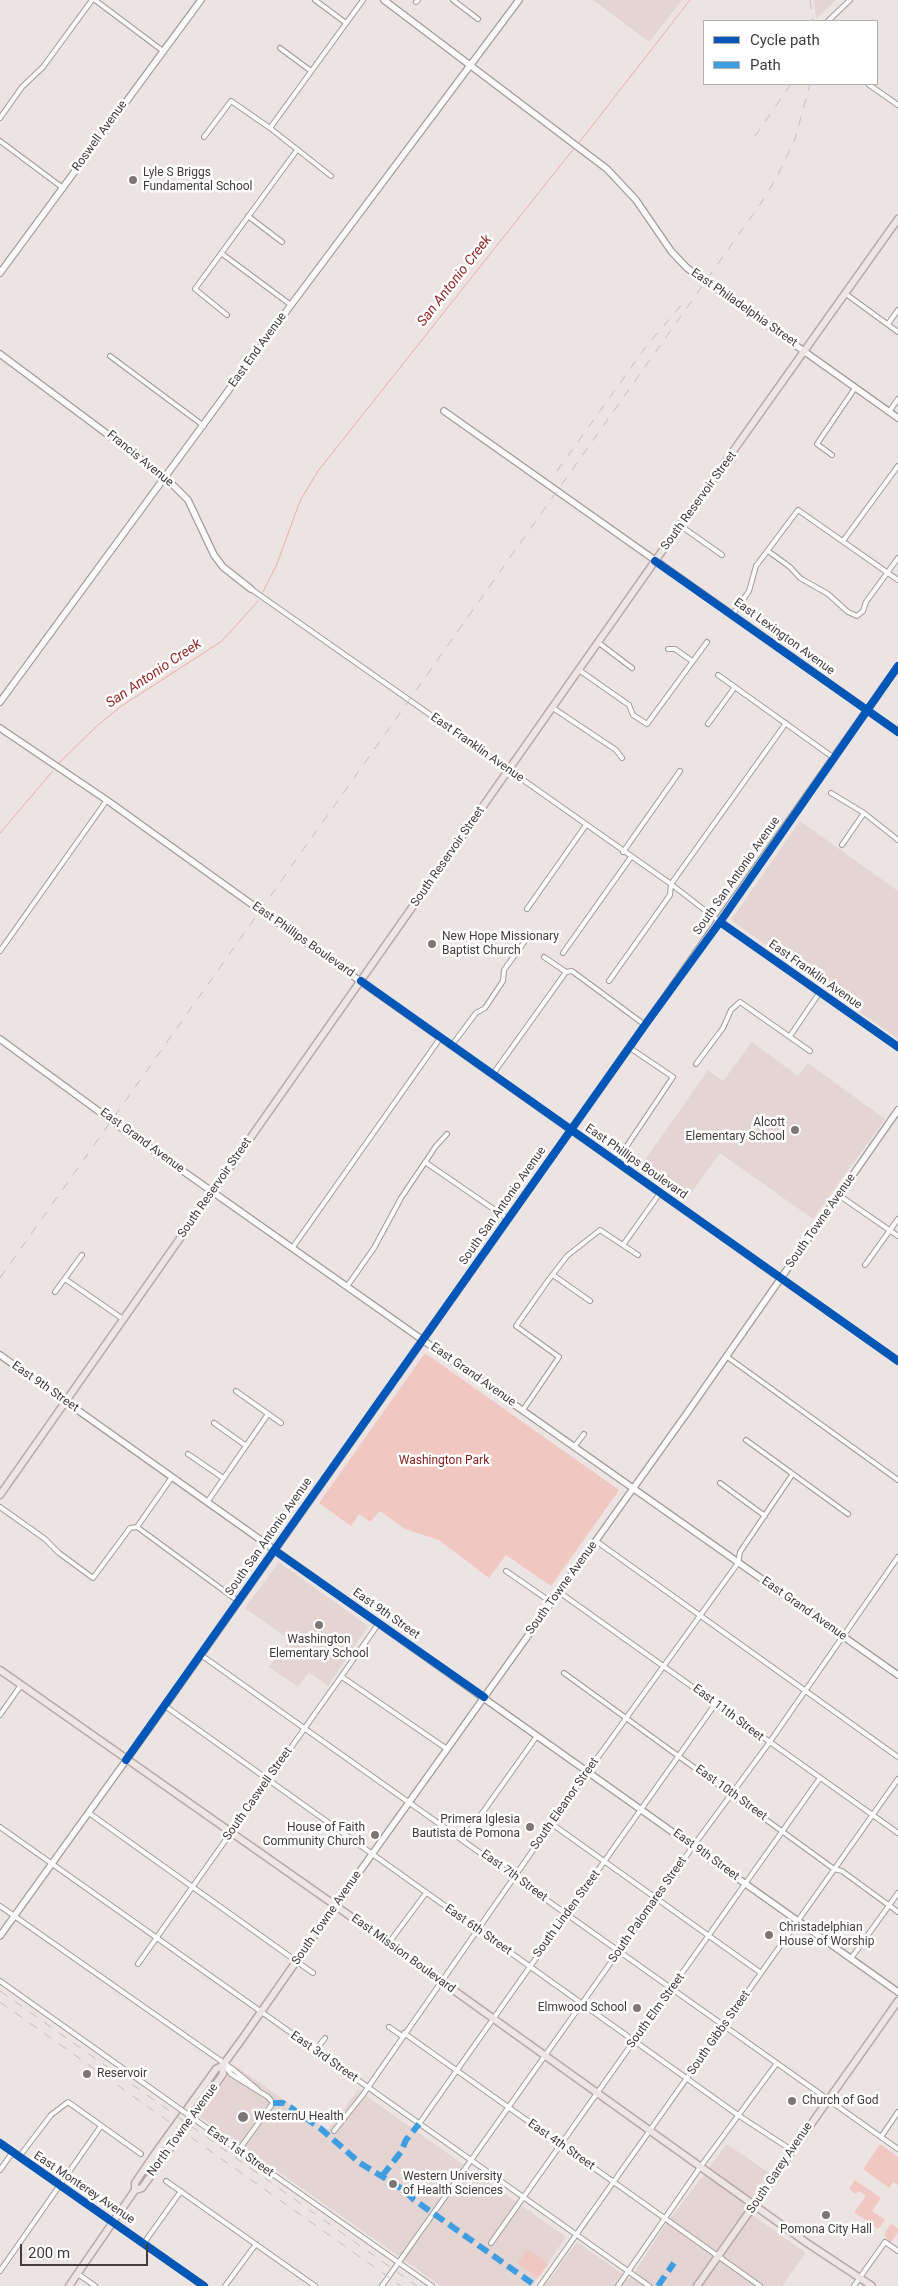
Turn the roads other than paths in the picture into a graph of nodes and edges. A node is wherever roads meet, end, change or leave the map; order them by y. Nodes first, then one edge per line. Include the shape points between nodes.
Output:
1 (94, 0) edge
2 (201, 0) edge
3 (315, 0) edge
4 (363, 0) edge
5 (384, 0) edge
6 (453, 0) edge
7 (519, 0) edge
8 (850, 0) edge
9 (478, 19) dead end
10 (829, 20) edge
11 (346, 23) junction
12 (280, 48) dead end
13 (163, 51) junction
14 (470, 64) junction
15 (311, 71) junction
16 (869, 85) edge
17 (898, 105) edge
18 (0, 118) edge
19 (270, 128) junction
20 (204, 136) dead end
21 (0, 141) edge
22 (297, 150) junction
23 (331, 176) dead end
24 (63, 188) junction
25 (248, 216) junction
26 (898, 219) edge
27 (282, 242) dead end
28 (221, 253) junction
29 (0, 273) edge
30 (846, 294) junction
31 (291, 305) junction
32 (898, 310) edge
33 (227, 315) dead end
34 (888, 324) junction
35 (898, 332) edge
36 (806, 352) junction
37 (0, 354) edge
38 (110, 356) dead end
39 (855, 388) junction
40 (898, 399) edge
41 (444, 411) dead end
42 (889, 412) junction
43 (898, 418) edge
44 (204, 426) junction
45 (832, 456) dead end
46 (898, 466) edge
47 (166, 478) junction
48 (681, 526) junction
49 (843, 541) junction
50 (768, 551) junction
51 (722, 555) dead end
52 (898, 558) edge
53 (655, 561) junction
54 (887, 572) junction
55 (898, 580) edge
56 (251, 589) joint
57 (733, 614) junction
58 (599, 642) junction
59 (707, 642) dead end
60 (668, 649) dead end
61 (692, 661) junction
62 (898, 666) edge
63 (632, 668) dead end
64 (579, 670) junction
65 (718, 675) dead end
66 (735, 687) junction
67 (0, 702) edge
68 (553, 708) junction
69 (867, 710) junction
70 (786, 723) junction
71 (708, 724) dead end
72 (0, 728) edge
73 (898, 732) edge
74 (622, 758) dead end
75 (834, 758) junction
76 (510, 770) junction
77 (680, 771) dead end
78 (831, 793) dead end
79 (107, 800) junction
80 (864, 813) junction
81 (586, 826) junction
82 (898, 840) edge
83 (842, 845) dead end
84 (623, 852) junction
85 (632, 857) junction
86 (671, 884) junction
87 (527, 909) dead end
88 (720, 922) junction
89 (525, 942) dead end
90 (0, 951) edge
91 (562, 953) dead end
92 (544, 957) dead end
93 (566, 972) junction
94 (361, 981) junction
95 (609, 981) dead end
96 (820, 992) junction
97 (645, 1024) junction
98 (790, 1036) junction
99 (440, 1037) junction
100 (0, 1039) edge
101 (452, 1045) junction
102 (898, 1047) edge
103 (630, 1048) junction
104 (810, 1051) dead end
105 (696, 1064) dead end
106 (493, 1074) junction
107 (898, 1110) edge
108 (571, 1129) junction
109 (447, 1134) dead end
110 (425, 1162) junction
111 (616, 1162) junction
112 (213, 1190) junction
113 (660, 1193) junction
114 (840, 1196) junction
115 (508, 1219) junction
116 (898, 1219) edge
117 (890, 1230) junction
118 (898, 1236) edge
119 (624, 1245) junction
120 (293, 1247) junction
121 (82, 1255) dead end
122 (638, 1255) dead end
123 (865, 1265) dead end
124 (553, 1275) junction
125 (780, 1278) junction
126 (65, 1280) junction
127 (348, 1285) junction
128 (55, 1292) dead end
129 (590, 1301) dead end
130 (123, 1319) junction
131 (423, 1339) junction
132 (0, 1355) edge
133 (726, 1356) junction
134 (898, 1361) edge
135 (236, 1391) dead end
136 (66, 1401) junction
137 (523, 1410) junction
138 (268, 1414) junction
139 (214, 1423) dead end
140 (281, 1423) dead end
141 (584, 1434) dead end
142 (746, 1440) dead end
143 (245, 1445) junction
144 (574, 1447) junction
145 (188, 1454) dead end
146 (792, 1475) junction
147 (172, 1477) junction
148 (223, 1478) junction
149 (898, 1480) edge
150 (720, 1483) dead end
151 (633, 1489) junction
152 (0, 1495) edge
153 (208, 1501) junction
154 (0, 1507) edge
155 (848, 1514) dead end
156 (766, 1516) junction
157 (137, 1527) junction
158 (596, 1541) junction
159 (274, 1550) junction
160 (898, 1557) edge
161 (738, 1562) junction
162 (506, 1571) dead end
163 (559, 1592) junction
164 (238, 1601) junction
165 (551, 1602) junction
166 (700, 1615) junction
167 (379, 1623) junction
168 (842, 1636) junction
169 (201, 1655) junction
170 (664, 1666) junction
171 (0, 1670) edge
172 (564, 1673) dead end
173 (898, 1675) edge
174 (342, 1677) junction
175 (21, 1685) junction
176 (806, 1689) junction
177 (484, 1697) junction
178 (716, 1703) junction
179 (165, 1706) junction
180 (0, 1715) edge
181 (626, 1718) junction
182 (305, 1728) junction
183 (538, 1735) junction
184 (769, 1743) junction
185 (447, 1750) junction
186 (679, 1755) junction
187 (898, 1757) edge
188 (126, 1760) junction
189 (588, 1771) junction
190 (820, 1778) junction
191 (898, 1779) edge
192 (268, 1780) junction
193 (730, 1795) junction
194 (410, 1803) junction
195 (641, 1809) junction
196 (89, 1813) junction
197 (872, 1814) junction
198 (552, 1824) junction
199 (0, 1827) edge
200 (783, 1831) junction
201 (231, 1832) junction
202 (898, 1833) edge
203 (463, 1840) junction
204 (694, 1845) junction
205 (372, 1854) junction
206 (605, 1861) junction
207 (52, 1863) junction
208 (834, 1869) junction
209 (514, 1876) junction
210 (746, 1883) junction
211 (193, 1887) junction
212 (898, 1892) edge
213 (426, 1893) junction
214 (656, 1898) junction
215 (889, 1905) junction
216 (0, 1906) edge
217 (335, 1906) junction
218 (898, 1912) edge
219 (567, 1914) junction
220 (14, 1915) junction
221 (799, 1921) junction
222 (477, 1930) junction
223 (0, 1936) edge
224 (710, 1936) junction
225 (156, 1938) junction
226 (388, 1944) junction
227 (619, 1952) junction
228 (852, 1958) junction
229 (296, 1961) junction
230 (138, 1964) dead end
231 (530, 1966) junction
232 (313, 1973) dead end
233 (761, 1973) junction
234 (0, 1981) edge
235 (441, 1982) junction
236 (673, 1988) junction
237 (898, 1992) edge
238 (898, 2001) edge
239 (583, 2004) junction
240 (261, 2012) junction
241 (493, 2018) junction
242 (725, 2026) junction
243 (389, 2028) dead end
244 (403, 2035) junction
245 (325, 2038) dead end
246 (635, 2040) junction
247 (315, 2051) junction
248 (546, 2057) junction
249 (776, 2063) junction
250 (223, 2065) junction
251 (457, 2071) junction
252 (688, 2078) junction
253 (366, 2087) junction
254 (598, 2094) junction
255 (828, 2098) junction
256 (508, 2108) junction
257 (898, 2112) edge
258 (738, 2115) junction
259 (419, 2124) junction
260 (101, 2126) junction
261 (651, 2130) junction
262 (334, 2131) dead end
263 (881, 2136) junction
264 (0, 2143) edge
265 (561, 2145) junction
266 (898, 2149) edge
267 (238, 2151) junction
268 (793, 2151) junction
269 (12, 2153) junction
270 (141, 2154) dead end
271 (19, 2157) junction
272 (472, 2160) junction
273 (701, 2166) junction
274 (0, 2170) edge
275 (166, 2181) dead end
276 (614, 2183) junction
277 (59, 2184) junction
278 (135, 2190) junction
279 (181, 2191) junction
280 (523, 2197) junction
281 (755, 2206) junction
282 (666, 2218) junction
283 (113, 2222) junction
284 (576, 2235) junction
285 (144, 2243) junction
286 (491, 2243) dead end
287 (256, 2244) junction
288 (898, 2252) edge
289 (719, 2256) junction
290 (399, 2263) junction
291 (0, 2272) edge
292 (628, 2272) junction
293 (78, 2274) junction
294 (860, 2278) junction
295 (307, 2280) junction
296 (69, 2286) edge
297 (95, 2286) edge
298 (204, 2286) edge
299 (225, 2286) edge
300 (303, 2286) edge
301 (315, 2286) edge
302 (382, 2286) edge
303 (432, 2286) edge
304 (540, 2286) edge
305 (618, 2286) edge
306 (649, 2286) edge
307 (697, 2286) edge
308 (760, 2286) edge
309 (854, 2286) edge
310 (872, 2286) edge

1 - 13 street
1 - 18 street
2 - 13 street, Roswell Avenue
3 - 11 street
4 - 11 street
5 - 14 street, East Philadelphia Street
6 - 9 street
7 - 14 street, East End Avenue
8 - 10 street
11 - 15 street
12 - 15 street
13 - 24 street, Roswell Avenue
14 - 31 street, East End Avenue
14 - 36 street, East Philadelphia Street via 607,169 636,200 671,251 687,268
15 - 19 street
16 - 17 street
19 - 20 street via 230,101
19 - 22 street
21 - 24 street
22 - 23 street
22 - 25 street
24 - 29 street, Roswell Avenue
25 - 27 street
25 - 28 street
26 - 30 main road, South Reservoir Street
28 - 31 street
28 - 33 street via 195,289
30 - 34 street
30 - 36 main road, South Reservoir Street
31 - 44 street, East End Avenue
32 - 34 street
34 - 35 street
36 - 39 street, East Philadelphia Street
36 - 48 main road, South Reservoir Street
37 - 47 street, Francis Avenue
38 - 44 street
39 - 42 street, East Philadelphia Street
39 - 45 street via 817,444
40 - 42 street
41 - 53 street, East Lexington Avenue
42 - 43 street, East Philadelphia Street
44 - 47 street, East End Avenue
46 - 49 street
47 - 56 street, Francis Avenue via 188,500 223,567
47 - 67 street, East End Avenue
48 - 51 street
48 - 53 main road, South Reservoir Street
49 - 50 street via 798,510
49 - 54 street
50 - 54 street via 800,578 857,616
50 - 57 street via 756,566 749,591
52 - 54 street
53 - 57 street, East Lexington Avenue
53 - 58 main road, South Reservoir Street
54 - 55 street
56 - 76 street, East Franklin Avenue
57 - 69 street, East Lexington Avenue
58 - 63 street
58 - 64 main road, South Reservoir Street
59 - 61 street
60 - 61 street via 675,649
61 - 64 street via 648,724 633,715 629,705
62 - 69 street, South San Antonio Avenue
64 - 68 main road, South Reservoir Street
65 - 66 street
66 - 70 street
66 - 71 street
68 - 74 street via 616,750
68 - 76 main road, South Reservoir Street
69 - 73 street, East Lexington Avenue
69 - 75 street, South San Antonio Avenue
70 - 75 street
70 - 86 street
72 - 79 street, East Phillips Boulevard
75 - 88 street, South San Antonio Avenue
76 - 81 street, East Franklin Avenue
76 - 94 main road, South Reservoir Street
77 - 84 street
78 - 80 street
79 - 90 street
79 - 94 street, East Phillips Boulevard
80 - 82 street
80 - 83 street
81 - 84 street, East Franklin Avenue
81 - 87 street
84 - 85 street, East Franklin Avenue
85 - 86 street, East Franklin Avenue
85 - 91 street
86 - 88 street, East Franklin Avenue
86 - 95 street via 670,895
88 - 96 street, East Franklin Avenue
88 - 97 street, South San Antonio Avenue
89 - 101 street via 504,970 503,981 485,1008 476,1013
92 - 93 street
93 - 97 street via 572,972
93 - 106 street
94 - 99 street, East Phillips Boulevard
94 - 112 main road, South Reservoir Street
96 - 98 street
96 - 102 street, East Franklin Avenue
97 - 103 street, South San Antonio Avenue
98 - 104 street
98 - 105 street via 740,1002 731,1010 723,1028
99 - 101 street, East Phillips Boulevard
99 - 120 street
100 - 112 street, East Grand Avenue
101 - 106 street, East Phillips Boulevard
103 - 108 street, South San Antonio Avenue
103 - 111 street via 674,1078
106 - 108 street, East Phillips Boulevard
107 - 114 street, South Towne Avenue
108 - 111 street, East Phillips Boulevard
108 - 115 street, South San Antonio Avenue
109 - 110 street
110 - 115 street
110 - 127 street
111 - 113 street, East Phillips Boulevard
112 - 120 street, East Grand Avenue
112 - 130 main road, South Reservoir Street
113 - 119 street
113 - 125 street, East Phillips Boulevard
114 - 117 street
114 - 125 street, South Towne Avenue
115 - 131 street, South San Antonio Avenue
116 - 117 street
117 - 118 street
117 - 123 street
119 - 122 street
119 - 124 street via 600,1230 567,1256
120 - 127 street, East Grand Avenue
121 - 126 street
124 - 129 street
124 - 137 street via 516,1326 559,1357
125 - 133 street, South Towne Avenue
125 - 134 street, East Phillips Boulevard
126 - 128 street
126 - 130 street
127 - 131 street, East Grand Avenue
130 - 136 main road, South Reservoir Street
131 - 137 street, East Grand Avenue
131 - 159 street, South San Antonio Avenue
132 - 136 street, East 9th Street
133 - 149 street
133 - 151 street, South Towne Avenue
135 - 138 street
136 - 147 street, East 9th Street
136 - 152 main road, South Reservoir Street
137 - 144 street, East Grand Avenue
138 - 140 street
138 - 143 street
139 - 143 street
141 - 144 street
142 - 146 street
143 - 148 street
144 - 151 street, East Grand Avenue
145 - 148 street
146 - 155 street
146 - 156 street, South Eleanor Street
147 - 153 street, East 9th Street
147 - 157 street
148 - 153 street
150 - 156 street
151 - 158 street, South Towne Avenue
151 - 161 street, East Grand Avenue
153 - 159 street, East 9th Street
154 - 157 street via 93,1578 130,1528
156 - 161 street, South Eleanor Street via 740,1552
157 - 164 street
158 - 163 street, South Towne Avenue
158 - 166 street
159 - 164 street, South San Antonio Avenue
159 - 167 street, East 9th Street
160 - 168 street, South Palomares Street
161 - 166 street, South Eleanor Street
161 - 168 street, East Grand Avenue
162 - 165 street
163 - 165 street, South Towne Avenue
163 - 170 street, East 11th Street
164 - 169 street, South San Antonio Avenue
165 - 177 street, South Towne Avenue
166 - 170 street, South Eleanor Street
166 - 176 street
167 - 174 street, South Caswell Street
167 - 177 street, East 9th Street
168 - 173 street, East Grand Avenue
168 - 176 street, South Palomares Street
169 - 179 street, South San Antonio Avenue
169 - 182 street, East 7th Street
170 - 178 street, East 11th Street
170 - 181 street, South Eleanor Street
171 - 175 main road, East Mission Boulevard
172 - 181 street, East 10th Street
174 - 182 street, South Caswell Street
174 - 185 street
175 - 180 street
175 - 188 main road, East Mission Boulevard
176 - 184 street, South Palomares Street
176 - 187 street
177 - 183 street, East 9th Street
177 - 185 street, South Towne Avenue
178 - 184 street, East 11th Street
178 - 186 street, South Linden Street
179 - 188 street, South San Antonio Avenue
179 - 192 street, East 6th Street
181 - 186 street, East 10th Street
181 - 189 street, South Eleanor Street
182 - 192 street, South Caswell Street
182 - 194 street, East 7th Street
183 - 189 street, East 9th Street
183 - 203 street
184 - 190 street, East 11th Street
184 - 193 street, South Palomares Street
185 - 194 street, South Towne Avenue
186 - 193 street, East 10th Street
186 - 195 street, South Linden Street
188 - 196 street, South San Antonio Avenue
188 - 201 main road, East Mission Boulevard
189 - 195 street, East 9th Street
189 - 198 street, South Eleanor Street
190 - 197 street, East 11th Street
190 - 200 street, South Elm Street
191 - 197 street, South Gibbs Street
192 - 201 street, South Caswell Street
192 - 205 street, East 6th Street
193 - 200 street, East 10th Street
193 - 204 street, South Palomares Street
194 - 203 street, East 7th Street
194 - 205 street, South Towne Avenue
195 - 204 street, East 9th Street
195 - 206 street, South Linden Street
196 - 207 street, South San Antonio Avenue
196 - 211 street
197 - 202 street, East 11th Street
197 - 208 street, South Gibbs Street
198 - 206 street
198 - 209 street, South Eleanor Street
199 - 207 street, East 3rd Street
200 - 208 street, East 10th Street
200 - 210 street, South Elm Street
201 - 211 street, South Caswell Street
201 - 217 main road, East Mission Boulevard
203 - 209 street, East 7th Street
204 - 210 street, East 9th Street
204 - 214 street, South Palomares Street
205 - 213 street, East 6th Street
205 - 217 street, South Towne Avenue
206 - 214 street
206 - 219 street, South Linden Street
207 - 220 street, South San Antonio Avenue
207 - 225 street, East 3rd Street
208 - 215 street, East 10th Street via 842,1871
208 - 221 street, South Gibbs Street
209 - 219 street, East 7th Street
209 - 222 street, South Eleanor Street
210 - 221 street, East 9th Street
210 - 224 street, South Elm Street
211 - 225 street, South Caswell Street
211 - 229 street
212 - 215 street
213 - 222 street, East 6th Street
213 - 226 street
214 - 224 street
214 - 227 street, South Palomares Street
215 - 218 street, East 10th Street
215 - 228 street
216 - 220 street
217 - 226 main road, East Mission Boulevard
217 - 229 main road, South Towne Avenue
219 - 227 street, East 7th Street
219 - 231 street, South Linden Street
220 - 223 street, South San Antonio Avenue
220 - 250 street
221 - 228 street, East 9th Street
221 - 233 street, South Gibbs Street
222 - 231 street, East 6th Street
222 - 235 street, South Eleanor Street
224 - 233 street
224 - 236 street, South Elm Street
225 - 230 street, South Caswell Street
225 - 240 street, East 3rd Street
226 - 235 main road, East Mission Boulevard
227 - 236 street, East 7th Street
227 - 239 street, South Palomares Street
228 - 237 street, East 9th Street
229 - 232 street
229 - 240 main road, South Towne Avenue
231 - 239 street, East 6th Street
231 - 241 street, South Linden Street
233 - 242 street, South Gibbs Street
234 - 267 street, East 1st Street, bridge
235 - 241 main road, East Mission Boulevard
235 - 244 street, South Eleanor Street
236 - 242 street, East 7th Street
236 - 246 street, South Elm Street
238 - 255 main road, South Garey Avenue
239 - 246 street, East 6th Street
239 - 248 street, South Palomares Street
240 - 247 street, East 3rd Street
240 - 250 main road, South Towne Avenue
241 - 248 main road, East Mission Boulevard
241 - 251 street, South Linden Street
242 - 249 street, East 7th Street
242 - 252 street, South Gibbs Street
243 - 244 street, East 4th Street
244 - 251 street, East 4th Street
244 - 253 street, South Eleanor Street
245 - 247 street
246 - 252 street, East 6th Street
246 - 254 street, South Elm Street
247 - 253 street, East 3rd Street
248 - 254 main road, East Mission Boulevard
248 - 256 street, South Palomares Street
249 - 255 street, East 7th Street
249 - 258 street
250 - 267 street via 246,2079 273,2103
250 - 278 main road, North Towne Avenue via 216,2068 154,2155 135,2183
250 - 278 main road, North Towne Avenue via 223,2074 142,2188
251 - 256 street, East 4th Street
251 - 259 street, South Linden Street
252 - 258 street, East 6th Street
252 - 261 street, South Gibbs Street
253 - 259 street, East 3rd Street
253 - 262 street, South Eleanor Street
254 - 261 main road, East Mission Boulevard
254 - 265 street, South Elm Street
255 - 263 street, East 7th Street
255 - 268 main road, South Garey Avenue
256 - 265 street, East 4th Street
256 - 272 street, South Palomares Street
257 - 263 street
258 - 268 street, East 6th Street
258 - 273 street
259 - 272 street, East 3rd Street
260 - 270 street
260 - 271 street via 68,2102 51,2115
260 - 277 street
261 - 273 main road, East Mission Boulevard
261 - 276 street, South Gibbs Street
263 - 266 street, East 7th Street
264 - 269 street, East Monterey Avenue
265 - 276 street, East 4th Street
265 - 280 street, South Elm Street
267 - 290 street, East 1st Street
268 - 281 main road, South Garey Avenue
269 - 271 street, East Monterey Avenue
269 - 274 street
271 - 277 street, East Monterey Avenue
272 - 280 street, East 3rd Street
272 - 290 street, South Palomares Street
273 - 281 main road, East Mission Boulevard
273 - 282 street
275 - 279 street
276 - 282 street, East 4th Street
276 - 284 street, South Gibbs Street
277 - 283 street, East Monterey Avenue
277 - 291 street
278 - 283 main road, North Towne Avenue
279 - 285 street
279 - 287 street
280 - 284 street, East 3rd Street
280 - 286 street, South Elm Street
281 - 289 main road, South Garey Avenue
281 - 294 main road, East Mission Boulevard
282 - 289 street, East 4th Street
282 - 292 street
283 - 285 street, East Monterey Avenue
283 - 293 main road, North Towne Avenue
284 - 292 street, East 3rd Street
284 - 304 street, South Gibbs Street
285 - 298 street, East Monterey Avenue
287 - 295 street
287 - 299 street
288 - 294 street via 885,2242
289 - 307 main road, South Garey Avenue
289 - 308 street, East 4th Street
290 - 302 street, South Palomares Street
290 - 303 street, East 1st Street
292 - 305 street
292 - 306 street, East 3rd Street
293 - 296 main road, North Towne Avenue
293 - 297 street
294 - 309 street
294 - 310 main road, East Mission Boulevard
295 - 300 street
295 - 301 street

